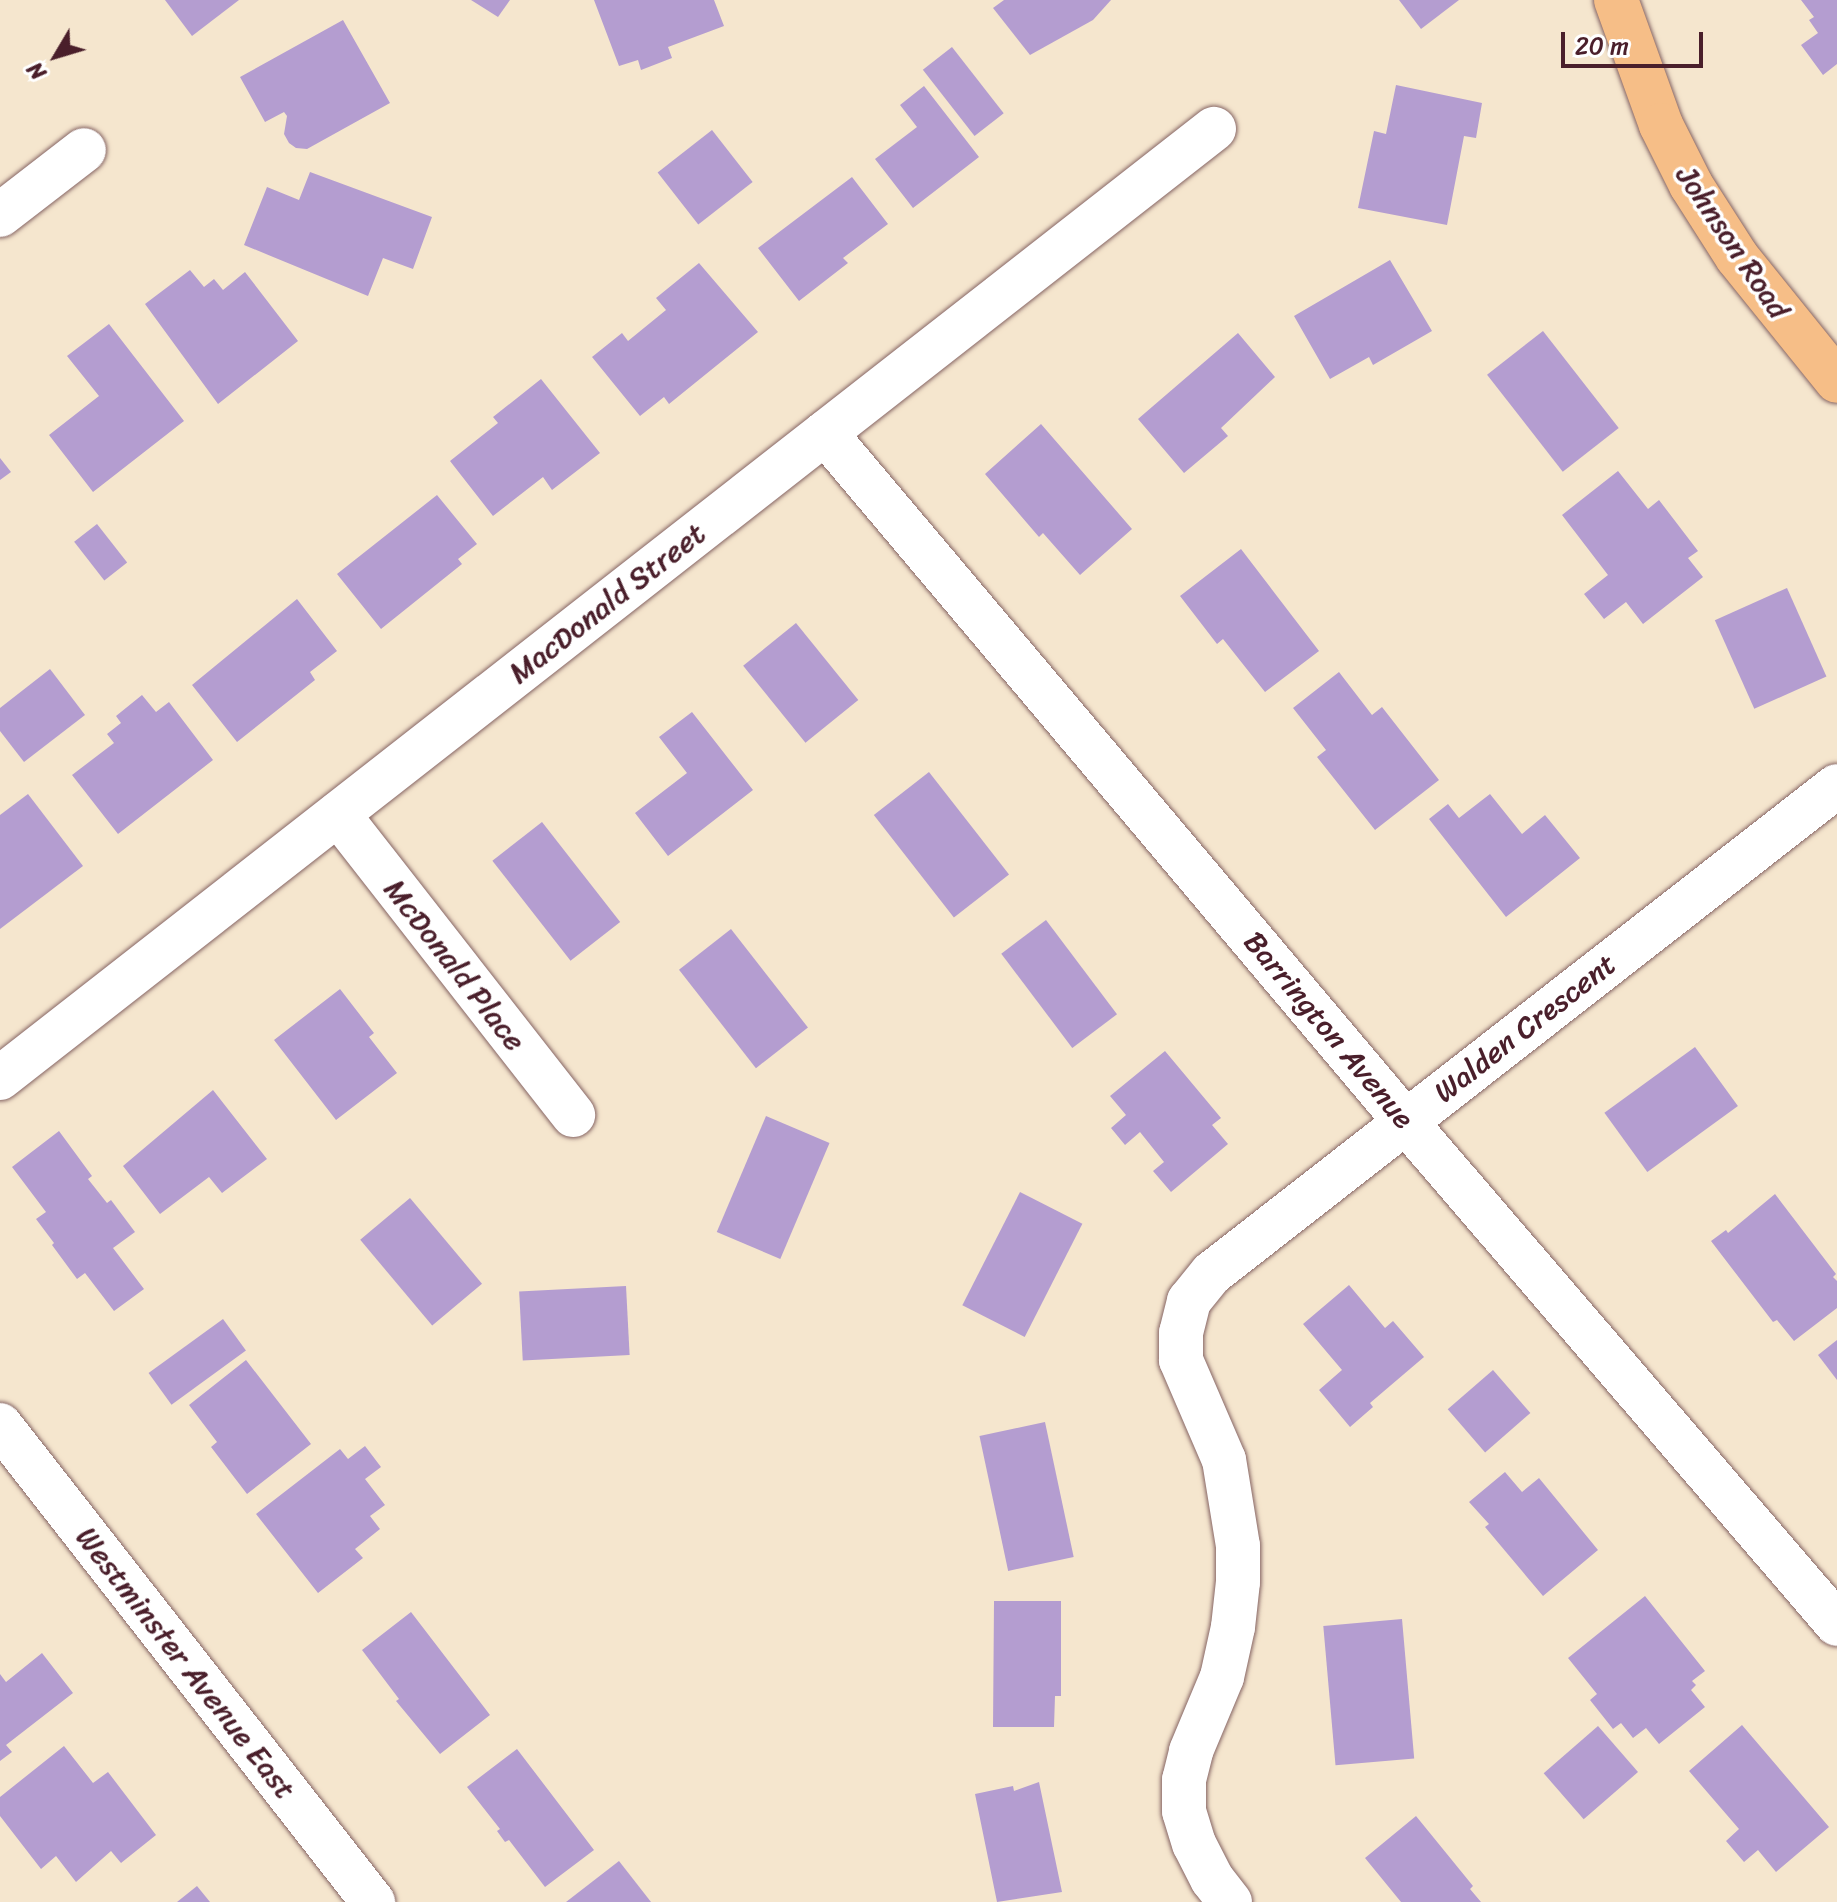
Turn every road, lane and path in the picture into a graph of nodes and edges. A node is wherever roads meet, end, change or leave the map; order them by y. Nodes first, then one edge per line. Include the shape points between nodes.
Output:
1 (1616, 0) edge
2 (1214, 129) dead end
3 (84, 150) dead end
4 (0, 215) edge
5 (1837, 381) edge
6 (825, 433) junction
7 (1837, 786) edge
8 (338, 814) junction
9 (0, 1078) edge
10 (573, 1115) dead end
11 (1405, 1121) junction
12 (0, 1425) edge
13 (1837, 1624) edge
14 (373, 1902) edge
15 (1230, 1902) edge

1 - 5 main road, Johnson Road via 1661,125 1691,185 1737,257
2 - 6 street, MacDonald Street
3 - 4 street
6 - 8 street, MacDonald Street
6 - 11 street, Barrington Avenue
7 - 11 street, Walden Crescent
8 - 9 street, MacDonald Street
8 - 10 street, McDonald Place
11 - 13 street, Barrington Avenue
11 - 15 street, Walden Crescent via 1212,1273 1189,1301 1181,1333 1181,1360 1224,1460 1238,1546 1233,1627 1222,1677 1184,1780 1184,1811 1194,1844
12 - 14 street, Westminster Avenue East

